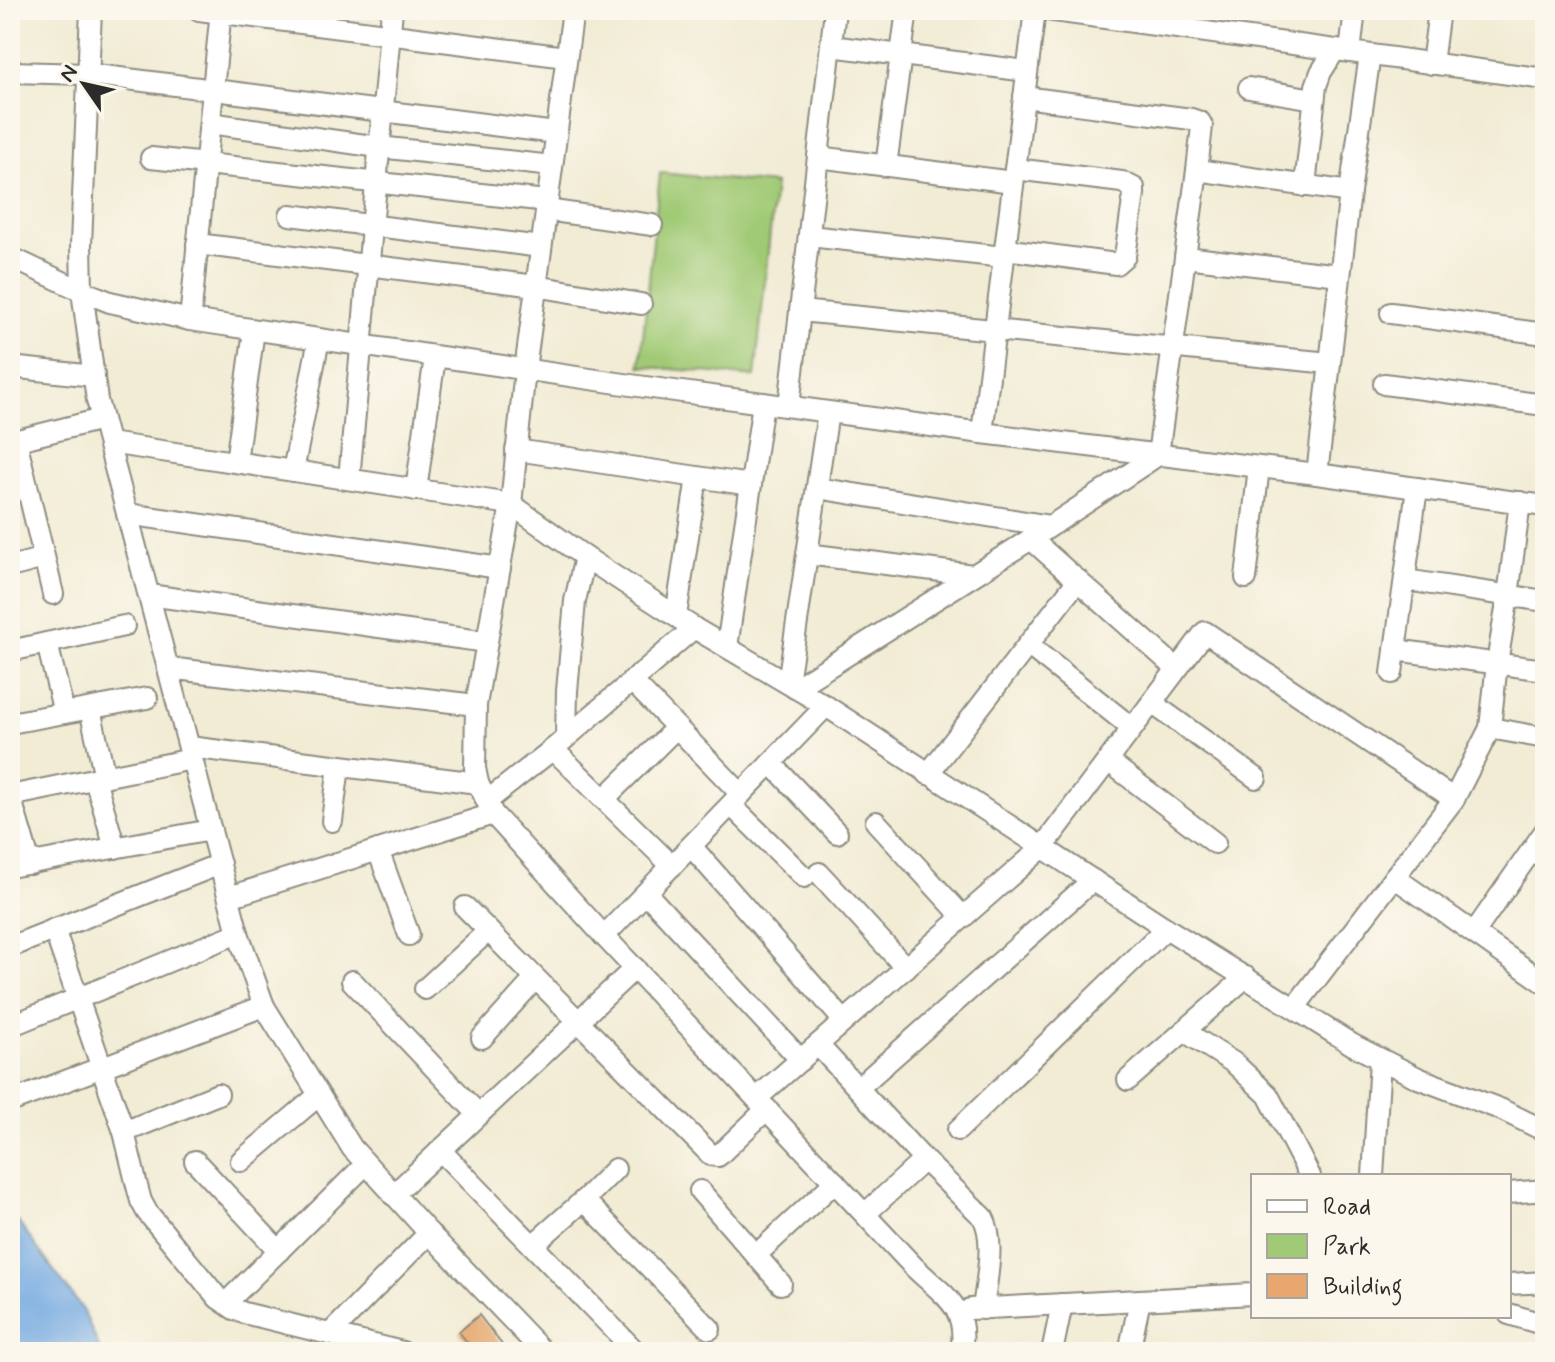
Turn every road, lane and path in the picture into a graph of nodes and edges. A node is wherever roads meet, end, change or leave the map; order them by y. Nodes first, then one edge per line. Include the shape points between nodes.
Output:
1 (91, 10) edge
2 (199, 10) edge
3 (392, 10) edge
4 (573, 10) edge
5 (835, 10) edge
6 (907, 10) edge
7 (1035, 10) edge
8 (1047, 10) edge
9 (1355, 10) edge
10 (1439, 10) edge
11 (221, 11) edge
12 (1102, 14) edge
13 (389, 35) junction
14 (831, 46) junction
15 (1352, 52) junction
16 (901, 54) junction
17 (566, 57) junction
18 (1432, 64) junction
19 (1027, 71) junction
20 (10, 72) edge
21 (88, 74) junction
22 (1545, 79) edge
23 (1249, 88) dead end
24 (213, 89) junction
25 (1024, 97) junction
26 (1314, 99) junction
27 (382, 111) junction
28 (210, 123) junction
29 (556, 133) junction
30 (379, 147) junction
31 (818, 157) junction
32 (151, 158) dead end
33 (205, 164) junction
34 (552, 166) junction
35 (886, 166) junction
36 (1197, 170) junction
37 (1014, 176) junction
38 (376, 183) junction
39 (1305, 186) junction
40 (1350, 192) junction
41 (547, 206) junction
42 (290, 215) dead end
43 (372, 225) junction
44 (652, 225) dead end
45 (809, 236) junction
46 (197, 244) junction
47 (541, 247) junction
48 (1004, 253) junction
49 (10, 257) edge
50 (1185, 257) junction
51 (368, 264) junction
52 (1340, 275) junction
53 (536, 286) junction
54 (82, 291) junction
55 (641, 304) dead end
56 (800, 311) junction
57 (1391, 313) dead end
58 (190, 320) junction
59 (254, 330) junction
60 (995, 330) junction
61 (1545, 334) edge
62 (319, 339) junction
63 (361, 346) junction
64 (1173, 347) junction
65 (435, 357) junction
66 (1330, 363) junction
67 (10, 367) edge
68 (525, 370) junction
69 (94, 376) junction
70 (1384, 384) dead end
71 (763, 403) junction
72 (1545, 405) edge
73 (789, 406) junction
74 (828, 412) junction
75 (102, 419) junction
76 (982, 433) junction
77 (13, 441) edge
78 (109, 443) junction
79 (516, 450) junction
80 (1158, 455) junction
81 (236, 462) junction
82 (1259, 467) junction
83 (293, 471) junction
84 (1317, 474) junction
85 (697, 477) junction
86 (349, 479) junction
87 (751, 485) junction
88 (817, 488) junction
89 (1417, 488) junction
90 (416, 490) junction
91 (1520, 502) junction
92 (511, 504) junction
93 (1545, 506) edge
94 (127, 514) junction
95 (1050, 526) junction
96 (1031, 539) junction
97 (807, 554) junction
98 (585, 557) junction
99 (44, 558) junction
100 (10, 567) edge
101 (500, 568) junction
102 (973, 575) junction
103 (1246, 578) dead end
104 (1078, 580) junction
105 (1405, 580) junction
106 (53, 594) dead end
107 (149, 595) junction
108 (1508, 596) junction
109 (1545, 601) edge
110 (676, 616) junction
111 (124, 626) dead end
112 (694, 628) junction
113 (487, 642) junction
114 (47, 643) junction
115 (1028, 645) junction
116 (727, 647) junction
117 (1395, 650) junction
118 (10, 651) edge
119 (1497, 663) junction
120 (168, 668) junction
121 (1177, 669) junction
122 (1545, 670) edge
123 (1392, 673) dead end
124 (632, 681) junction
125 (792, 685) junction
126 (147, 698) dead end
127 (1152, 703) junction
128 (476, 705) junction
129 (826, 706) junction
130 (90, 709) junction
131 (64, 713) junction
132 (10, 723) edge
133 (676, 728) junction
134 (1132, 728) junction
135 (1490, 728) junction
136 (1545, 738) edge
137 (559, 743) junction
138 (191, 753) junction
139 (1108, 761) junction
140 (771, 763) junction
141 (339, 766) junction
142 (928, 774) junction
143 (100, 778) junction
144 (1256, 778) dead end
145 (486, 799) junction
146 (604, 799) junction
147 (1454, 799) junction
148 (736, 800) junction
149 (332, 821) dead end
150 (876, 822) dead end
151 (211, 830) junction
152 (837, 833) dead end
153 (1215, 843) dead end
154 (1542, 844) edge
155 (691, 846) junction
156 (115, 848) junction
157 (1042, 848) junction
158 (378, 850) junction
159 (220, 864) junction
160 (20, 866) edge
161 (672, 866) junction
162 (1394, 877) junction
163 (1093, 880) junction
164 (646, 893) junction
165 (229, 897) junction
166 (465, 907) dead end
167 (963, 917) junction
168 (1166, 928) junction
169 (54, 929) junction
170 (488, 931) junction
171 (238, 933) junction
172 (1474, 933) junction
173 (409, 935) dead end
174 (604, 936) junction
175 (10, 947) edge
176 (635, 968) junction
177 (906, 968) junction
178 (1246, 977) junction
179 (535, 979) junction
180 (352, 981) dead end
181 (1545, 983) edge
182 (425, 989) dead end
183 (78, 998) junction
184 (264, 1006) junction
185 (1295, 1007) junction
186 (844, 1021) junction
187 (577, 1022) junction
188 (10, 1026) edge
189 (1184, 1031) junction
190 (482, 1038) dead end
191 (818, 1045) junction
192 (801, 1060) junction
193 (1380, 1060) junction
194 (102, 1067) junction
195 (1128, 1080) dead end
196 (858, 1088) junction
197 (218, 1094) dead end
198 (319, 1095) junction
199 (10, 1102) edge
200 (762, 1104) junction
201 (478, 1114) junction
202 (958, 1130) dead end
203 (1545, 1131) edge
204 (124, 1132) junction
205 (440, 1150) junction
206 (924, 1160) junction
207 (195, 1161) dead end
208 (241, 1161) dead end
209 (366, 1164) junction
210 (615, 1169) dead end
211 (1309, 1174) edge
212 (1373, 1174) edge
213 (835, 1182) junction
214 (1545, 1190) edge
215 (700, 1191) dead end
216 (1511, 1193) edge
217 (393, 1195) junction
218 (584, 1200) junction
219 (865, 1214) junction
220 (429, 1233) junction
221 (533, 1245) junction
222 (279, 1251) junction
223 (756, 1255) junction
224 (1545, 1282) edge
225 (781, 1284) dead end
226 (1511, 1284) edge
227 (1251, 1294) edge
228 (1140, 1300) junction
229 (226, 1303) junction
230 (1062, 1304) junction
231 (983, 1309) junction
232 (958, 1310) junction
233 (1511, 1315) edge
234 (1545, 1325) edge
235 (710, 1329) dead end
236 (331, 1333) junction
237 (402, 1352) edge
238 (543, 1352) edge
239 (636, 1352) edge
240 (961, 1352) edge
241 (1052, 1352) edge
242 (1129, 1352) edge

1 - 21 street
2 - 11 street
3 - 13 street
4 - 17 street
5 - 14 street
6 - 16 street
7 - 19 street
8 - 12 street
9 - 15 street
10 - 18 street
11 - 13 street
11 - 24 street
12 - 15 street
13 - 17 street
13 - 27 street
14 - 16 street
14 - 31 street
15 - 18 street
15 - 26 street via 1317,80
15 - 40 street
16 - 19 street
16 - 35 street
17 - 29 street
18 - 22 street
19 - 25 street
20 - 21 street
21 - 24 street
21 - 54 street
23 - 26 street
24 - 27 street
24 - 28 street
25 - 36 street via 1196,120 1202,126
25 - 37 street
26 - 39 street
27 - 29 street
27 - 30 street
28 - 30 street
28 - 33 street
29 - 34 street
30 - 34 street
30 - 38 street
31 - 35 street
31 - 45 street
32 - 33 street
33 - 38 street
33 - 46 street
34 - 41 street
35 - 37 street
36 - 39 street
36 - 50 street
37 - 48 street
37 - 48 street via 1122,182 1134,188 1134,194 1125,256 1116,264
38 - 41 street
38 - 43 street
39 - 40 street
40 - 52 street
41 - 44 street
41 - 47 street
42 - 43 street
43 - 47 street
43 - 51 street
45 - 48 street
45 - 56 street
46 - 51 street
46 - 58 street
47 - 53 street
48 - 60 street
49 - 54 street
50 - 52 street
50 - 64 street
51 - 53 street
51 - 63 street
52 - 66 street
53 - 55 street
53 - 68 street
54 - 58 street
54 - 69 street
56 - 60 street
56 - 73 street
57 - 61 street
58 - 59 street
59 - 62 street
59 - 81 street
60 - 64 street
60 - 76 street
62 - 63 street
62 - 83 street
63 - 65 street
63 - 86 street
64 - 66 street
64 - 80 street
65 - 68 street
65 - 90 street
66 - 84 street
67 - 69 street
68 - 71 street
68 - 79 street
69 - 75 street
70 - 72 street
71 - 73 street
71 - 87 street
73 - 74 street
74 - 76 street
74 - 88 street
75 - 77 street
75 - 78 street
76 - 80 street
77 - 99 street
78 - 81 street
78 - 94 street
79 - 85 street
79 - 92 street
80 - 82 street
80 - 95 street
81 - 83 street
82 - 84 street
82 - 103 street
83 - 86 street
84 - 89 street
85 - 87 street
85 - 110 street
86 - 90 street
87 - 116 street
88 - 95 street
88 - 97 street
89 - 91 street
89 - 105 street
90 - 92 street
91 - 93 street
91 - 108 street
92 - 98 street
92 - 101 street
94 - 101 street
94 - 107 street
95 - 96 street
96 - 102 street
96 - 104 street
97 - 102 street
97 - 125 street
98 - 110 street
98 - 137 street
99 - 100 street
99 - 106 street
101 - 113 street
102 - 125 street
104 - 115 street
104 - 121 street
105 - 108 street
105 - 117 street
107 - 113 street
107 - 120 street
108 - 109 street
108 - 119 street
110 - 112 street
111 - 114 street
112 - 116 street
112 - 124 street
113 - 128 street
114 - 118 street
114 - 131 street
115 - 134 street
115 - 142 street
116 - 125 street
117 - 119 street
117 - 123 street
119 - 122 street
119 - 135 street
120 - 128 street
120 - 138 street
121 - 127 street
121 - 147 street via 1205,632
124 - 133 street
124 - 137 street
125 - 129 street
126 - 130 street
127 - 134 street
127 - 144 street
128 - 145 street via 475,768
129 - 140 street
129 - 142 street
130 - 131 street
130 - 143 street
131 - 132 street
133 - 146 street
133 - 148 street
134 - 139 street
135 - 136 street
135 - 147 street
137 - 145 street
137 - 146 street
138 - 141 street
138 - 143 street
138 - 151 street
139 - 153 street
139 - 157 street
140 - 148 street
140 - 152 street
141 - 145 street
141 - 149 street
142 - 157 street
143 - 156 street
143 - 160 street via 10,796
145 - 158 street
145 - 174 street
146 - 161 street
147 - 162 street
148 - 155 street
148 - 177 street
150 - 167 street
151 - 156 street
151 - 159 street
154 - 172 street
155 - 161 street
155 - 186 street
156 - 160 street
157 - 163 street
157 - 167 street
158 - 165 street
158 - 173 street
159 - 165 street
159 - 169 street
161 - 164 street
162 - 172 street
162 - 185 street
163 - 168 street
163 - 196 street
164 - 174 street
164 - 192 street
165 - 171 street
166 - 170 street
167 - 177 street
168 - 178 street
168 - 202 street
169 - 175 street
169 - 183 street
170 - 179 street
170 - 182 street
171 - 183 street
171 - 184 street
172 - 181 street
174 - 176 street
176 - 187 street
176 - 200 street
177 - 186 street
178 - 185 street
178 - 189 street
179 - 187 street
179 - 190 street
180 - 201 street
183 - 188 street
183 - 194 street
184 - 194 street
184 - 198 street
185 - 193 street
186 - 191 street
187 - 200 street via 711,1155 727,1150
187 - 201 street
189 - 195 street
189 - 211 street via 1234,1063 1268,1095
191 - 192 street
191 - 196 street
192 - 200 street
193 - 203 street
193 - 212 street
194 - 199 street
194 - 204 street
196 - 206 street
197 - 204 street
198 - 208 street
198 - 209 street
200 - 213 street
201 - 205 street
204 - 229 street via 147,1212
205 - 217 street
205 - 221 street
206 - 219 street
206 - 231 street via 988,1227
207 - 222 street
209 - 217 street
209 - 222 street
210 - 218 street
213 - 219 street
213 - 223 street
214 - 216 street
215 - 223 street
217 - 220 street
218 - 221 street
218 - 235 street
219 - 232 street
220 - 236 street
220 - 238 street
221 - 239 street
222 - 229 street
223 - 225 street
224 - 226 street
227 - 228 street
228 - 230 street
228 - 242 street
229 - 236 street via 244,1313
230 - 231 street
230 - 241 street
231 - 232 street
232 - 240 street via 964,1334
233 - 234 street
236 - 237 street

